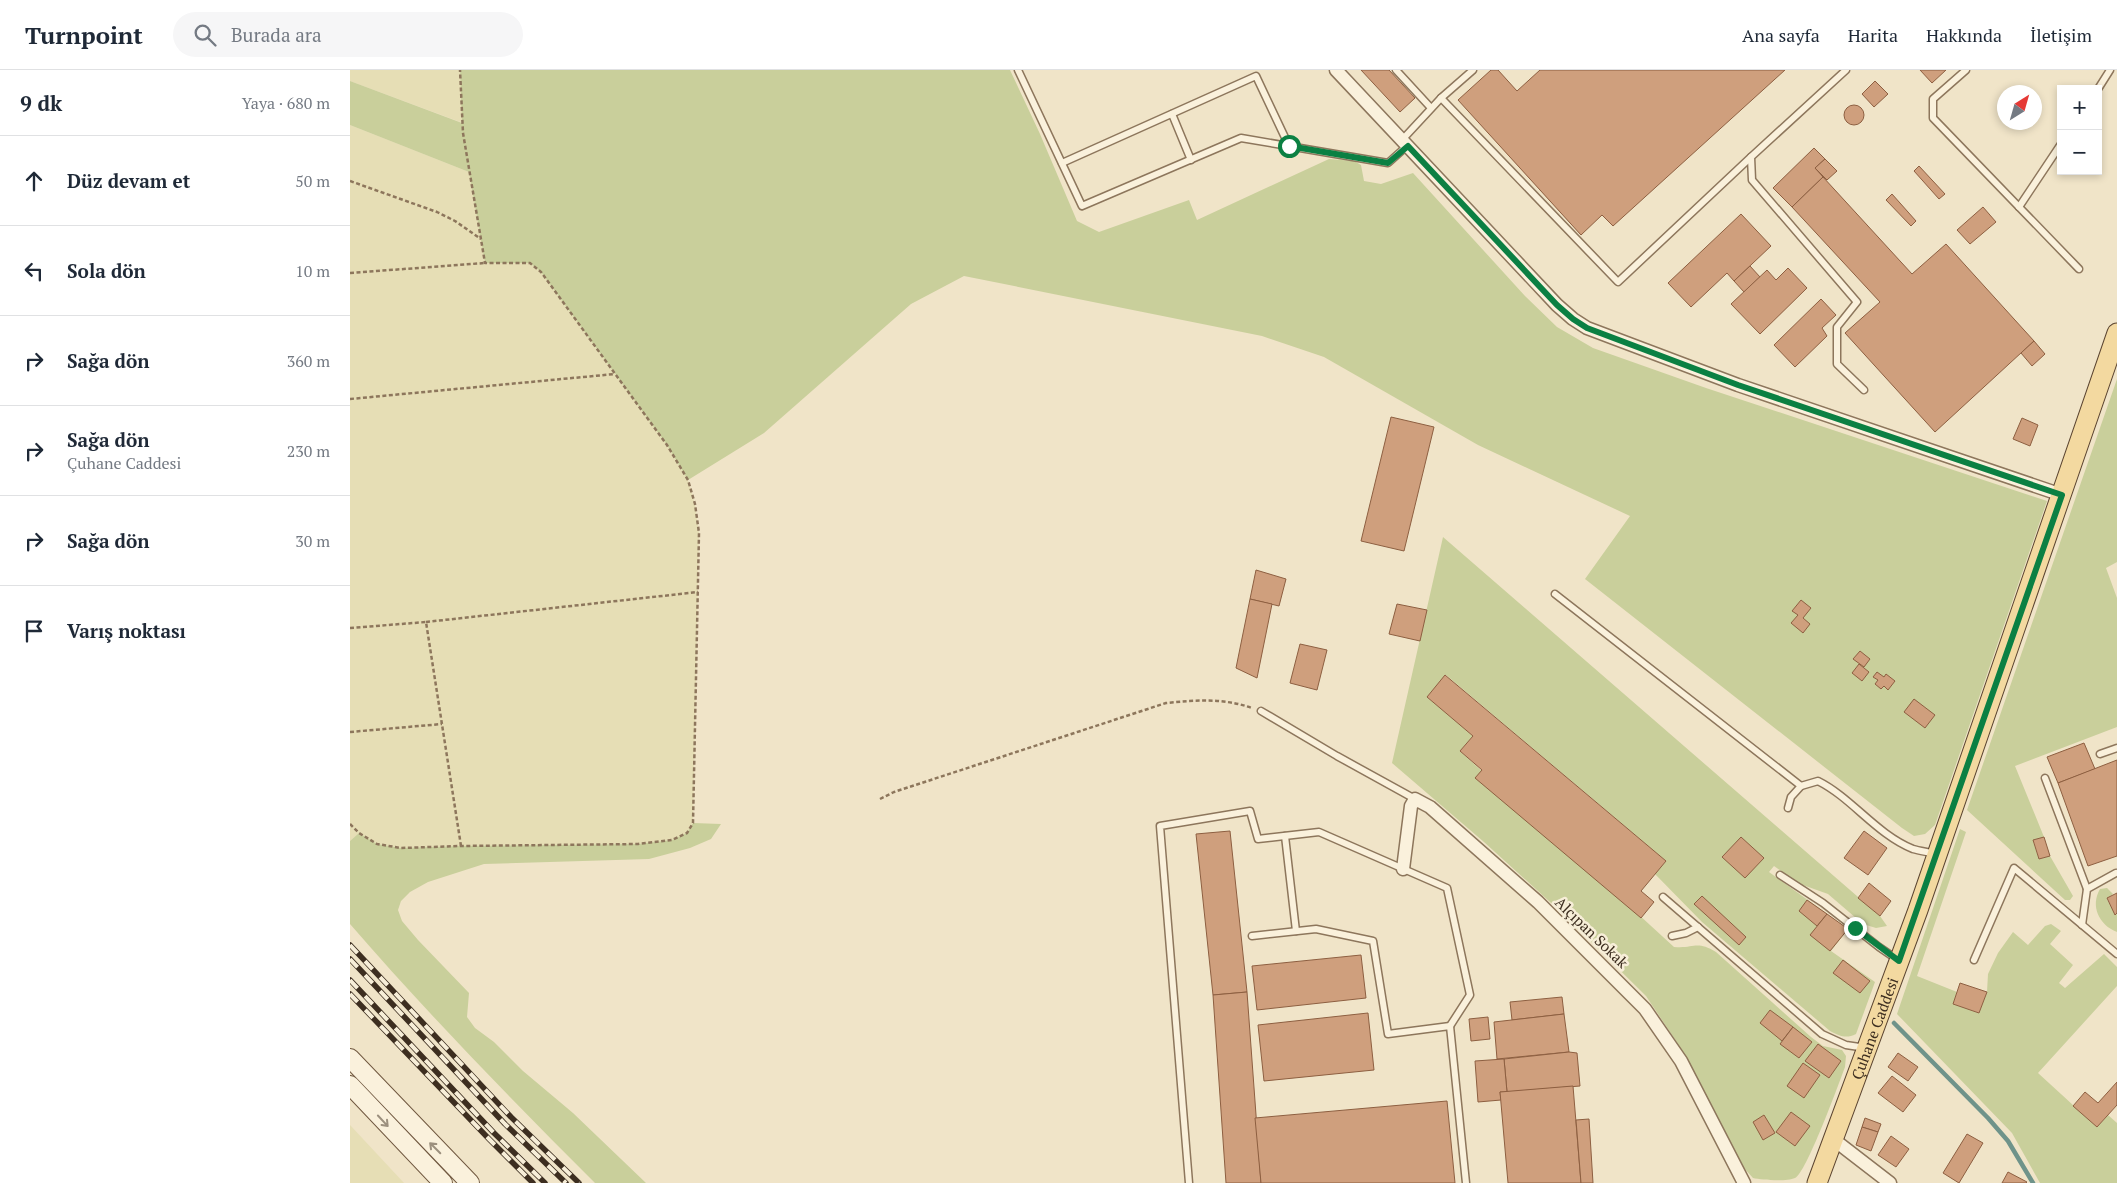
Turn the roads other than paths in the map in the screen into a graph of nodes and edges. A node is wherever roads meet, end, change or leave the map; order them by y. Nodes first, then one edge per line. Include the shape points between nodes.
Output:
1 (1018, 70) edge
2 (1336, 70) edge
3 (1396, 70) edge
4 (1473, 70) edge
5 (1846, 70) edge
6 (1966, 70) edge
7 (2110, 70) edge
8 (2101, 85) edge
9 (1441, 98) junction
10 (1431, 108) junction
11 (1172, 114) junction
12 (1405, 143) junction
13 (1289, 146) junction
14 (2057, 150) edge
15 (1751, 157) junction
16 (1191, 160) junction
17 (1062, 163) junction
18 (2019, 207) junction
19 (2079, 269) dead end
20 (2117, 334) edge
21 (1864, 390) dead end
22 (2062, 495) junction
23 (1556, 594) dead end
24 (1261, 711) road end
25 (2117, 748) edge
26 (2100, 754) dead end
27 (2045, 778) dead end
28 (1801, 786) junction
29 (1415, 799) junction
30 (1788, 808) dead end
31 (1285, 836) junction
32 (1937, 854) junction
33 (1403, 869) junction
34 (2116, 873) dead end
35 (1780, 875) dead end
36 (2087, 889) junction
37 (1663, 897) dead end
38 (2082, 925) junction
39 (1698, 926) junction
40 (1296, 931) junction
41 (1252, 936) dead end
42 (1672, 936) dead end
43 (2117, 954) edge
44 (1974, 960) dead end
45 (1899, 961) junction
46 (1450, 1026) junction
47 (1867, 1048) junction
48 (350, 1058) edge
49 (350, 1085) edge
50 (1833, 1139) junction
51 (443, 1183) edge
52 (470, 1183) edge
53 (1188, 1183) edge
54 (1466, 1183) edge
55 (1744, 1183) edge
56 (1817, 1183) edge
57 (1890, 1183) edge

1 - 17 lane
2 - 12 street
3 - 10 lane
4 - 9 lane
5 - 15 lane
6 - 18 lane via 1933,99 1933,118
7 - 8 lane
9 - 10 lane
9 - 15 lane via 1618,282
10 - 12 lane
11 - 13 lane via 1256,76
11 - 16 lane
11 - 17 lane
12 - 13 lane via 1388,163
12 - 22 street via 1557,305 1587,328 1747,388
13 - 16 lane via 1241,138
14 - 18 lane
15 - 21 lane via 1752,180 1858,302 1837,328 1837,364
16 - 17 lane via 1082,206
18 - 19 lane
20 - 22 main road, Çuhane Caddesi
22 - 32 main road, Çuhane Caddesi
23 - 28 lane
24 - 29 lane
25 - 26 lane
27 - 36 lane
28 - 30 lane via 1791,797
28 - 32 lane via 1818,781 1894,838 1913,849
29 - 33 street via 1411,806
29 - 55 street, Alçıpan Sokak via 1437,813 1525,890 1645,1009 1681,1061
31 - 33 lane via 1319,832
31 - 40 lane
31 - 53 lane via 1258,840 1250,812 1160,826
32 - 45 main road, Çuhane Caddesi
33 - 46 lane via 1447,888 1470,996
34 - 36 lane
35 - 45 lane
36 - 38 lane
37 - 39 lane
38 - 43 lane
38 - 44 lane via 2014,868
39 - 42 lane
39 - 47 lane via 1822,1034 1846,1045
40 - 41 lane
40 - 46 lane via 1316,929 1372,941 1388,1034
45 - 47 main road, Çuhane Caddesi
46 - 54 lane
47 - 50 main road, Çuhane Caddesi
52 -> 48 main road
49 -> 51 main road
50 - 56 main road, Çuhane Caddesi
50 - 57 street

